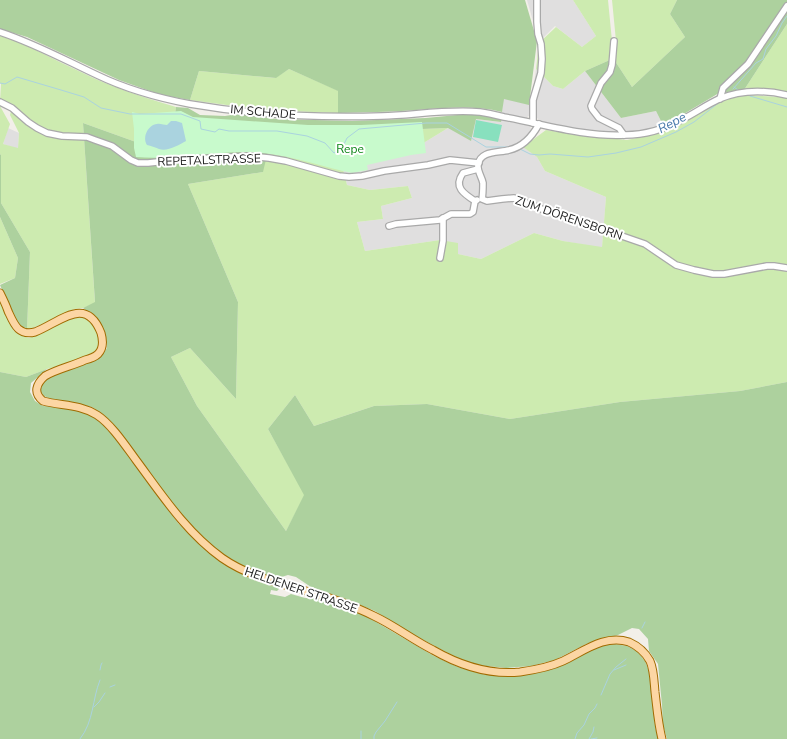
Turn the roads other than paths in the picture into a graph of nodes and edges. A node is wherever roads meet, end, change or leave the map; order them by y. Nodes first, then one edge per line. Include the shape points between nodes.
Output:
1 (537, 0) edge
2 (787, 6) edge
3 (0, 32) edge
4 (614, 41) dead end
5 (787, 95) edge
6 (720, 99) junction
7 (0, 102) edge
8 (536, 123) junction
9 (624, 135) junction
10 (478, 166) junction
11 (482, 199) junction
12 (475, 201) junction
13 (443, 218) junction
14 (389, 226) dead end
15 (440, 258) dead end
16 (787, 268) edge
17 (0, 293) edge
18 (662, 739) edge

1 - 8 street via 542,59 541,73 533,100
2 - 6 street via 748,64 723,88
3 - 8 street, IM SCHADE via 121,85 193,104 306,116 362,117 479,112
4 - 9 street via 610,72 601,84 591,106 599,118 619,128
5 - 6 street via 754,92
6 - 9 street via 669,126
7 - 10 street, REPETALSTRASSE via 47,133 87,137 112,146 138,163 250,156 286,161 349,177 450,160
8 - 9 street via 593,134
8 - 10 street via 531,136 522,144 510,150 492,152 482,157
10 - 11 street via 483,183
10 - 12 street via 463,173 460,181 461,191
11 - 12 street, ZUM DÖRENSBORN
11 - 16 street, ZUM DÖRENSBORN via 487,201 514,198 639,242 676,265 706,273 724,274 767,266
12 - 13 street via 472,213 451,214
13 - 14 street
13 - 15 street
17 - 18 main road, HELDENER STRASSE via 15,326 25,333 35,332 75,313 84,314 93,320 103,340 98,354 45,376 37,385 36,391 43,401 78,406 102,418 185,525 222,558 240,569 286,586 342,602 375,616 439,654 483,670 521,672 561,662 596,644 610,640 633,644 641,649 650,662

